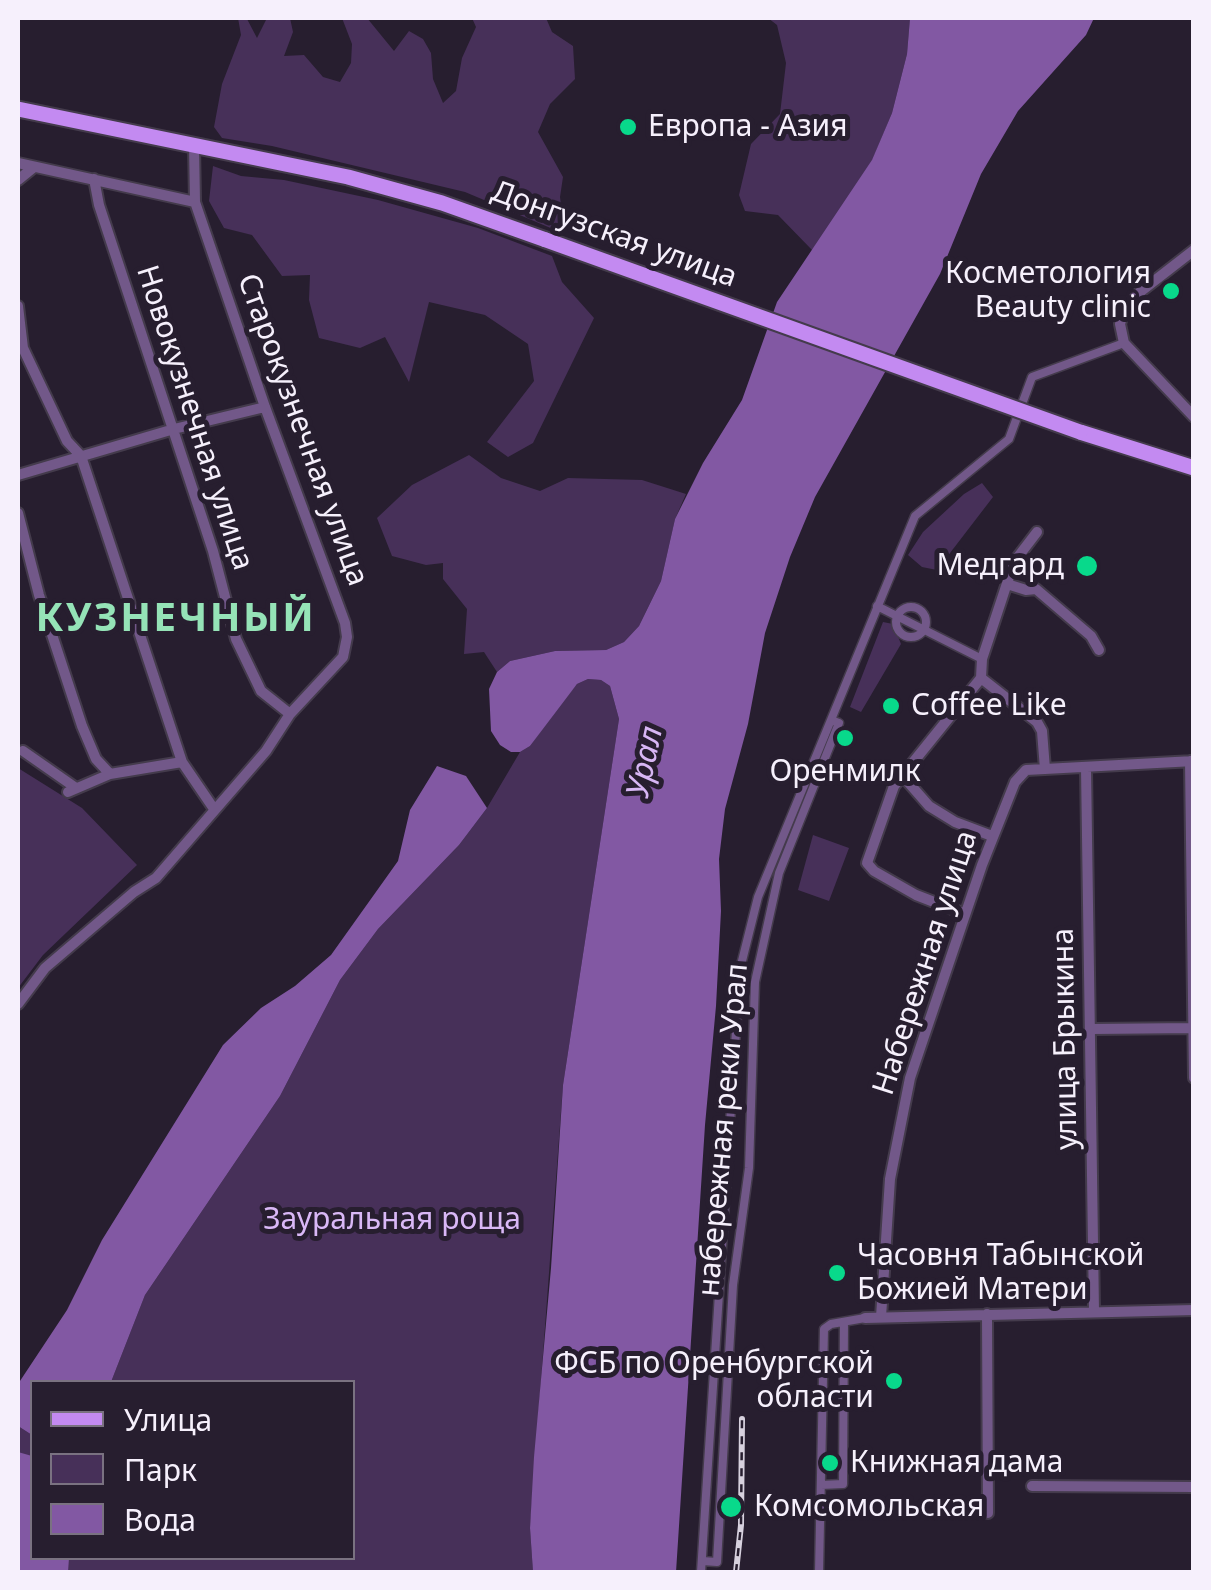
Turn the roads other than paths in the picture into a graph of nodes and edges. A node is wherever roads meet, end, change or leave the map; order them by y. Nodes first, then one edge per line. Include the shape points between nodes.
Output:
1 (18, 108) edge
2 (194, 145) junction
3 (18, 163) edge
4 (34, 167) junction
5 (94, 179) junction
6 (18, 180) edge
7 (195, 202) junction
8 (1194, 250) edge
9 (18, 306) edge
10 (1124, 342) junction
11 (265, 407) junction
12 (1194, 418) edge
13 (174, 429) junction
14 (81, 456) junction
15 (1185, 466) edge
16 (18, 476) edge
17 (1194, 478) edge
18 (18, 513) edge
19 (1037, 532) dead end
20 (1006, 584) junction
21 (877, 606) junction
22 (898, 616) junction
23 (924, 629) junction
24 (1098, 650) dead end
25 (982, 660) junction
26 (981, 678) junction
27 (290, 714) junction
28 (831, 720) junction
29 (23, 751) dead end
30 (1192, 761) edge
31 (182, 762) junction
32 (1044, 768) junction
33 (1086, 768) junction
34 (110, 774) junction
35 (901, 774) junction
36 (214, 809) junction
37 (992, 836) junction
38 (964, 914) junction
39 (740, 979) junction
40 (755, 982) junction
41 (20, 1001) edge
42 (1193, 1028) edge
43 (1092, 1029) junction
44 (735, 1035) junction
45 (751, 1036) junction
46 (1194, 1078) edge
47 (732, 1089) junction
48 (749, 1090) junction
49 (727, 1167) junction
50 (748, 1168) junction
51 (724, 1217) junction
52 (742, 1218) junction
53 (1094, 1310) junction
54 (1194, 1310) edge
55 (986, 1314) junction
56 (881, 1317) junction
57 (866, 1318) joint
58 (844, 1322) junction
59 (717, 1329) junction
60 (730, 1329) junction
61 (823, 1373) junction
62 (844, 1374) junction
63 (714, 1395) junction
64 (727, 1396) junction
65 (823, 1399) junction
66 (843, 1399) junction
67 (821, 1451) junction
68 (842, 1451) junction
69 (820, 1486) junction
70 (1032, 1486) dead end
71 (1194, 1487) edge
72 (706, 1507) junction
73 (720, 1508) junction
74 (988, 1513) dead end
75 (702, 1561) junction
76 (716, 1562) junction
77 (701, 1572) edge
78 (716, 1572) edge
79 (818, 1572) edge

1 - 2 main road, Донгузская улица
2 - 7 street, Старокузнечная улица
2 - 15 main road, Донгузская улица, bridge via 412,194
3 - 4 street
4 - 5 street
4 - 6 street
5 - 7 street
5 - 13 street, Новокузнечная улица
7 - 11 street, Старокузнечная улица
8 - 10 street via 1124,310
9 - 14 street via 23,348 67,441
10 - 12 street
10 - 21 street, набережная реки Урал via 1032,377 1009,438 915,516
11 - 13 street
11 - 27 street, Старокузнечная улица via 347,638 343,656
13 - 14 street
13 - 27 street, Новокузнечная улица via 236,639 261,691
14 - 16 street
14 - 31 street
15 - 17 main road, Донгузская улица
18 - 34 street via 82,726
19 - 20 street via 1018,553
20 - 24 street via 1036,588
20 - 25 street
21 - 22 street
21 - 28 street, набережная реки Урал
22 - 23 street
22 - 23 street via 899,632 910,636
22 - 23 street via 919,608 928,616
23 - 25 street
25 - 26 street
26 - 32 street via 1037,722
26 - 35 street
27 - 36 street, Старокузнечная улица
28 - 39 street, набережная реки Урал via 758,897
28 - 40 street, набережная реки Урал via 839,723 780,873
29 - 34 street via 72,790
30 - 33 street
30 - 42 street
31 - 34 street
31 - 36 street
32 - 33 street
32 - 37 street, Набережная улица via 1026,770 1015,782
33 - 43 street, улица Брыкина
35 - 37 street via 929,806
35 - 38 street via 867,863 916,895
36 - 41 street, Старокузнечная улица via 156,878 45,968
37 - 38 street, Набережная улица
38 - 56 street, Набережная улица via 906,1095 890,1179
39 - 40 street
39 - 44 street, набережная реки Урал
40 - 45 street, набережная реки Урал
42 - 43 street
42 - 46 street
43 - 53 street, улица Брыкина
44 - 45 street
44 - 47 street, набережная реки Урал
45 - 48 street, набережная реки Урал
47 - 48 street
47 - 49 street, набережная реки Урал
48 - 50 street, набережная реки Урал
49 - 50 street
49 - 51 street, набережная реки Урал
50 - 52 street, набережная реки Урал
51 - 52 street
51 - 59 street, набережная реки Урал
52 - 60 street, набережная реки Урал
53 - 54 street
53 - 55 street
55 - 56 street
55 - 74 street
56 - 57 street
57 - 58 street
58 - 61 street via 824,1328
58 - 62 street
59 - 60 street
59 - 63 street, набережная реки Урал
60 - 64 street, набережная реки Урал
61 - 62 street
61 - 65 street
62 - 66 street
63 - 64 street
63 - 72 street, набережная реки Урал
64 - 73 street, набережная реки Урал
65 - 66 street
65 - 67 street
66 - 68 street
67 - 68 street
67 - 69 street
68 - 69 street via 843,1484
69 - 79 street
70 - 71 street
72 - 73 street
72 - 75 street, набережная реки Урал
73 - 76 street, набережная реки Урал
75 - 76 street
75 - 77 street, набережная реки Урал
76 - 78 street, набережная реки Урал

